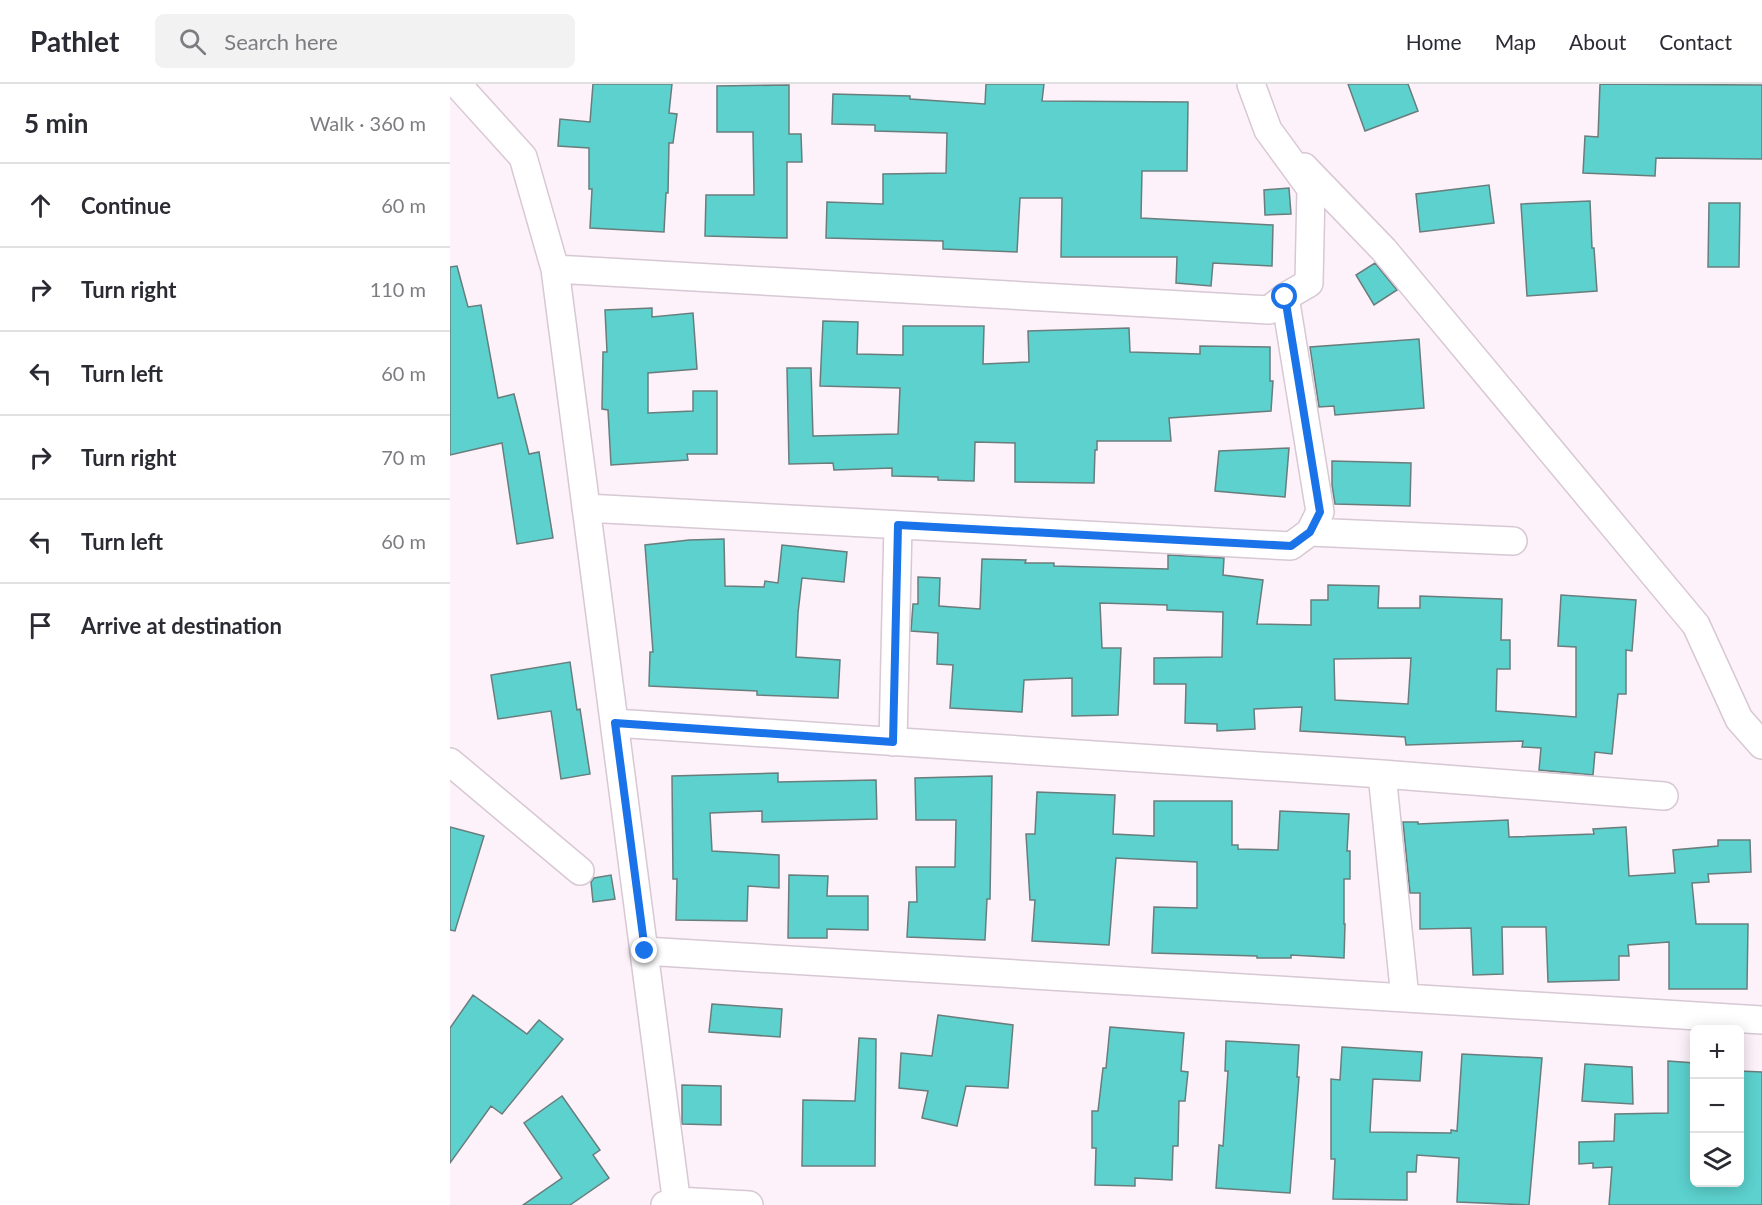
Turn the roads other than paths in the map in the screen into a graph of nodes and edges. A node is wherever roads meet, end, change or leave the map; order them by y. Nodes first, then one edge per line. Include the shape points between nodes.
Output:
1 (457, 84) edge
2 (1251, 84) edge
3 (1268, 130) junction
4 (555, 269) junction
5 (1285, 297) junction
6 (586, 508) junction
7 (898, 525) junction
8 (1310, 532) junction
9 (1513, 541) dead end
10 (615, 723) junction
11 (893, 742) junction
12 (1762, 745) edge
13 (450, 762) edge
14 (1382, 774) junction
15 (1664, 796) dead end
16 (580, 871) dead end
17 (645, 951) junction
18 (1405, 998) junction
19 (1762, 1020) edge
20 (673, 1204) edge
21 (750, 1205) edge

1 - 4 street via 523,157
2 - 3 street
3 - 5 street via 1311,189 1309,283
3 - 12 street via 1384,250 1696,626 1739,719
4 - 5 street via 1269,310
4 - 6 street
5 - 8 street via 1320,512
6 - 7 street
6 - 10 street
7 - 8 street via 1291,546
7 - 11 street
8 - 9 street
10 - 11 street
10 - 17 street
11 - 14 street
13 - 16 street
14 - 15 street
14 - 18 street
17 - 18 street
17 - 20 street
18 - 19 street
20 - 21 street

